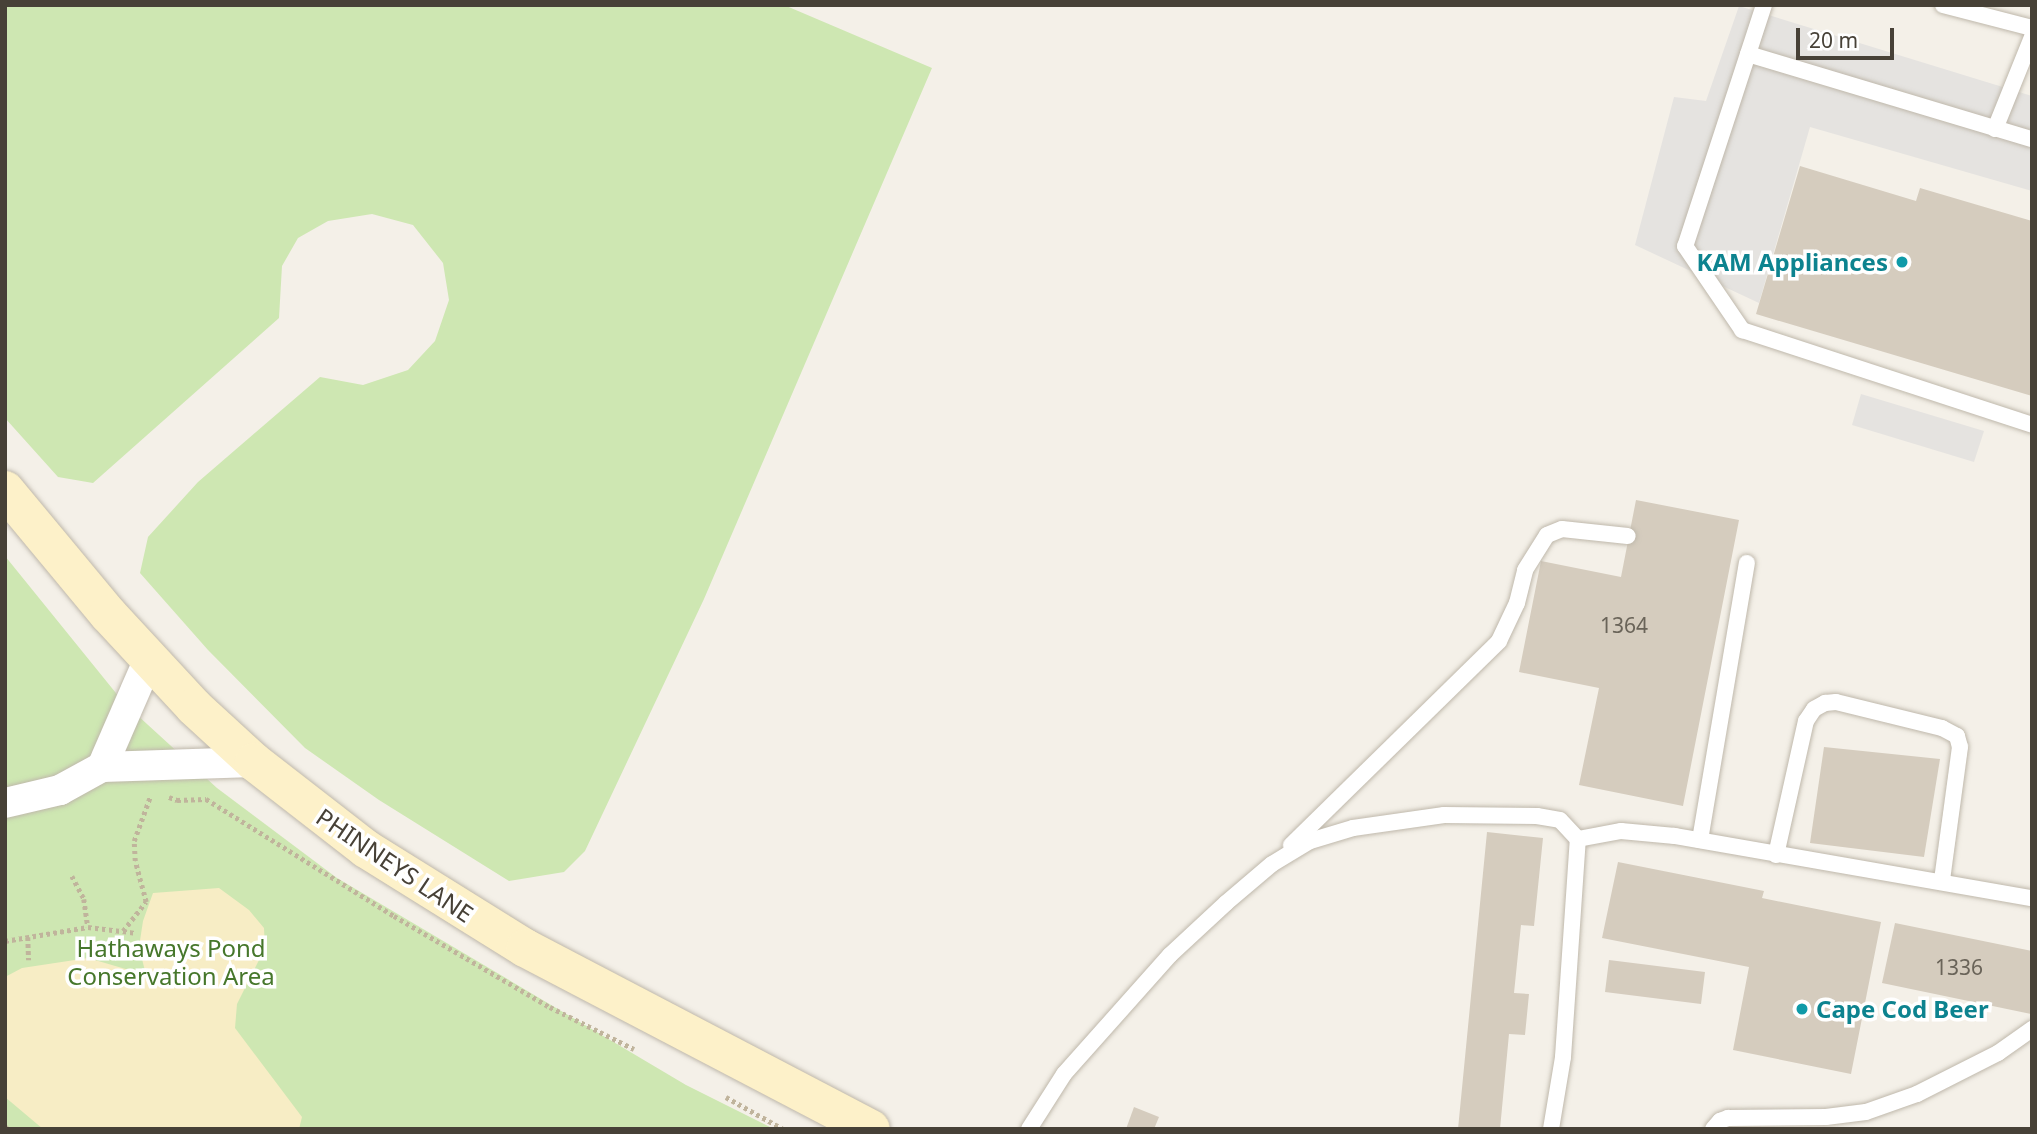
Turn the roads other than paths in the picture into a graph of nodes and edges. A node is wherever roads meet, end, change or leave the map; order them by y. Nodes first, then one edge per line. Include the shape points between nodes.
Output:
1 (1764, 5) edge
2 (1943, 5) edge
3 (2032, 28) edge
4 (2032, 37) edge
5 (1748, 54) junction
6 (1995, 129) junction
7 (2032, 139) edge
8 (2032, 425) edge
9 (5, 490) edge
10 (1628, 536) dead end
11 (1747, 563) dead end
12 (149, 659) junction
13 (254, 762) junction
14 (102, 767) junction
15 (5, 803) edge
16 (1578, 839) junction
17 (1700, 840) junction
18 (1776, 855) junction
19 (1272, 864) junction
20 (1942, 880) junction
21 (2032, 898) edge
22 (2032, 1029) edge
23 (871, 1129) edge
24 (1029, 1129) edge
25 (1551, 1129) edge
26 (1713, 1129) edge

1 - 5 lane
2 - 3 lane
4 - 6 lane
5 - 6 lane
5 - 8 lane via 1685,246 1742,330
6 - 7 lane
9 - 12 main road, PHINNEYS LANE
10 - 19 lane via 1562,529 1548,535 1525,570 1517,603 1499,641
11 - 17 lane
12 - 13 main road, PHINNEYS LANE
12 - 14 street
13 - 14 street
13 - 23 main road, PHINNEYS LANE via 366,849 472,918
14 - 15 street via 60,790
16 - 17 lane via 1621,831
16 - 19 lane via 1560,820 1444,815 1353,828 1310,841
16 - 25 lane via 1563,1057
17 - 18 lane
18 - 20 lane
18 - 20 lane via 1806,721 1814,709 1836,702 1942,727 1957,736 1960,747
19 - 24 lane via 1161,965 1064,1073
20 - 21 lane
22 - 26 lane via 1998,1053 1917,1094 1866,1112 1728,1118

